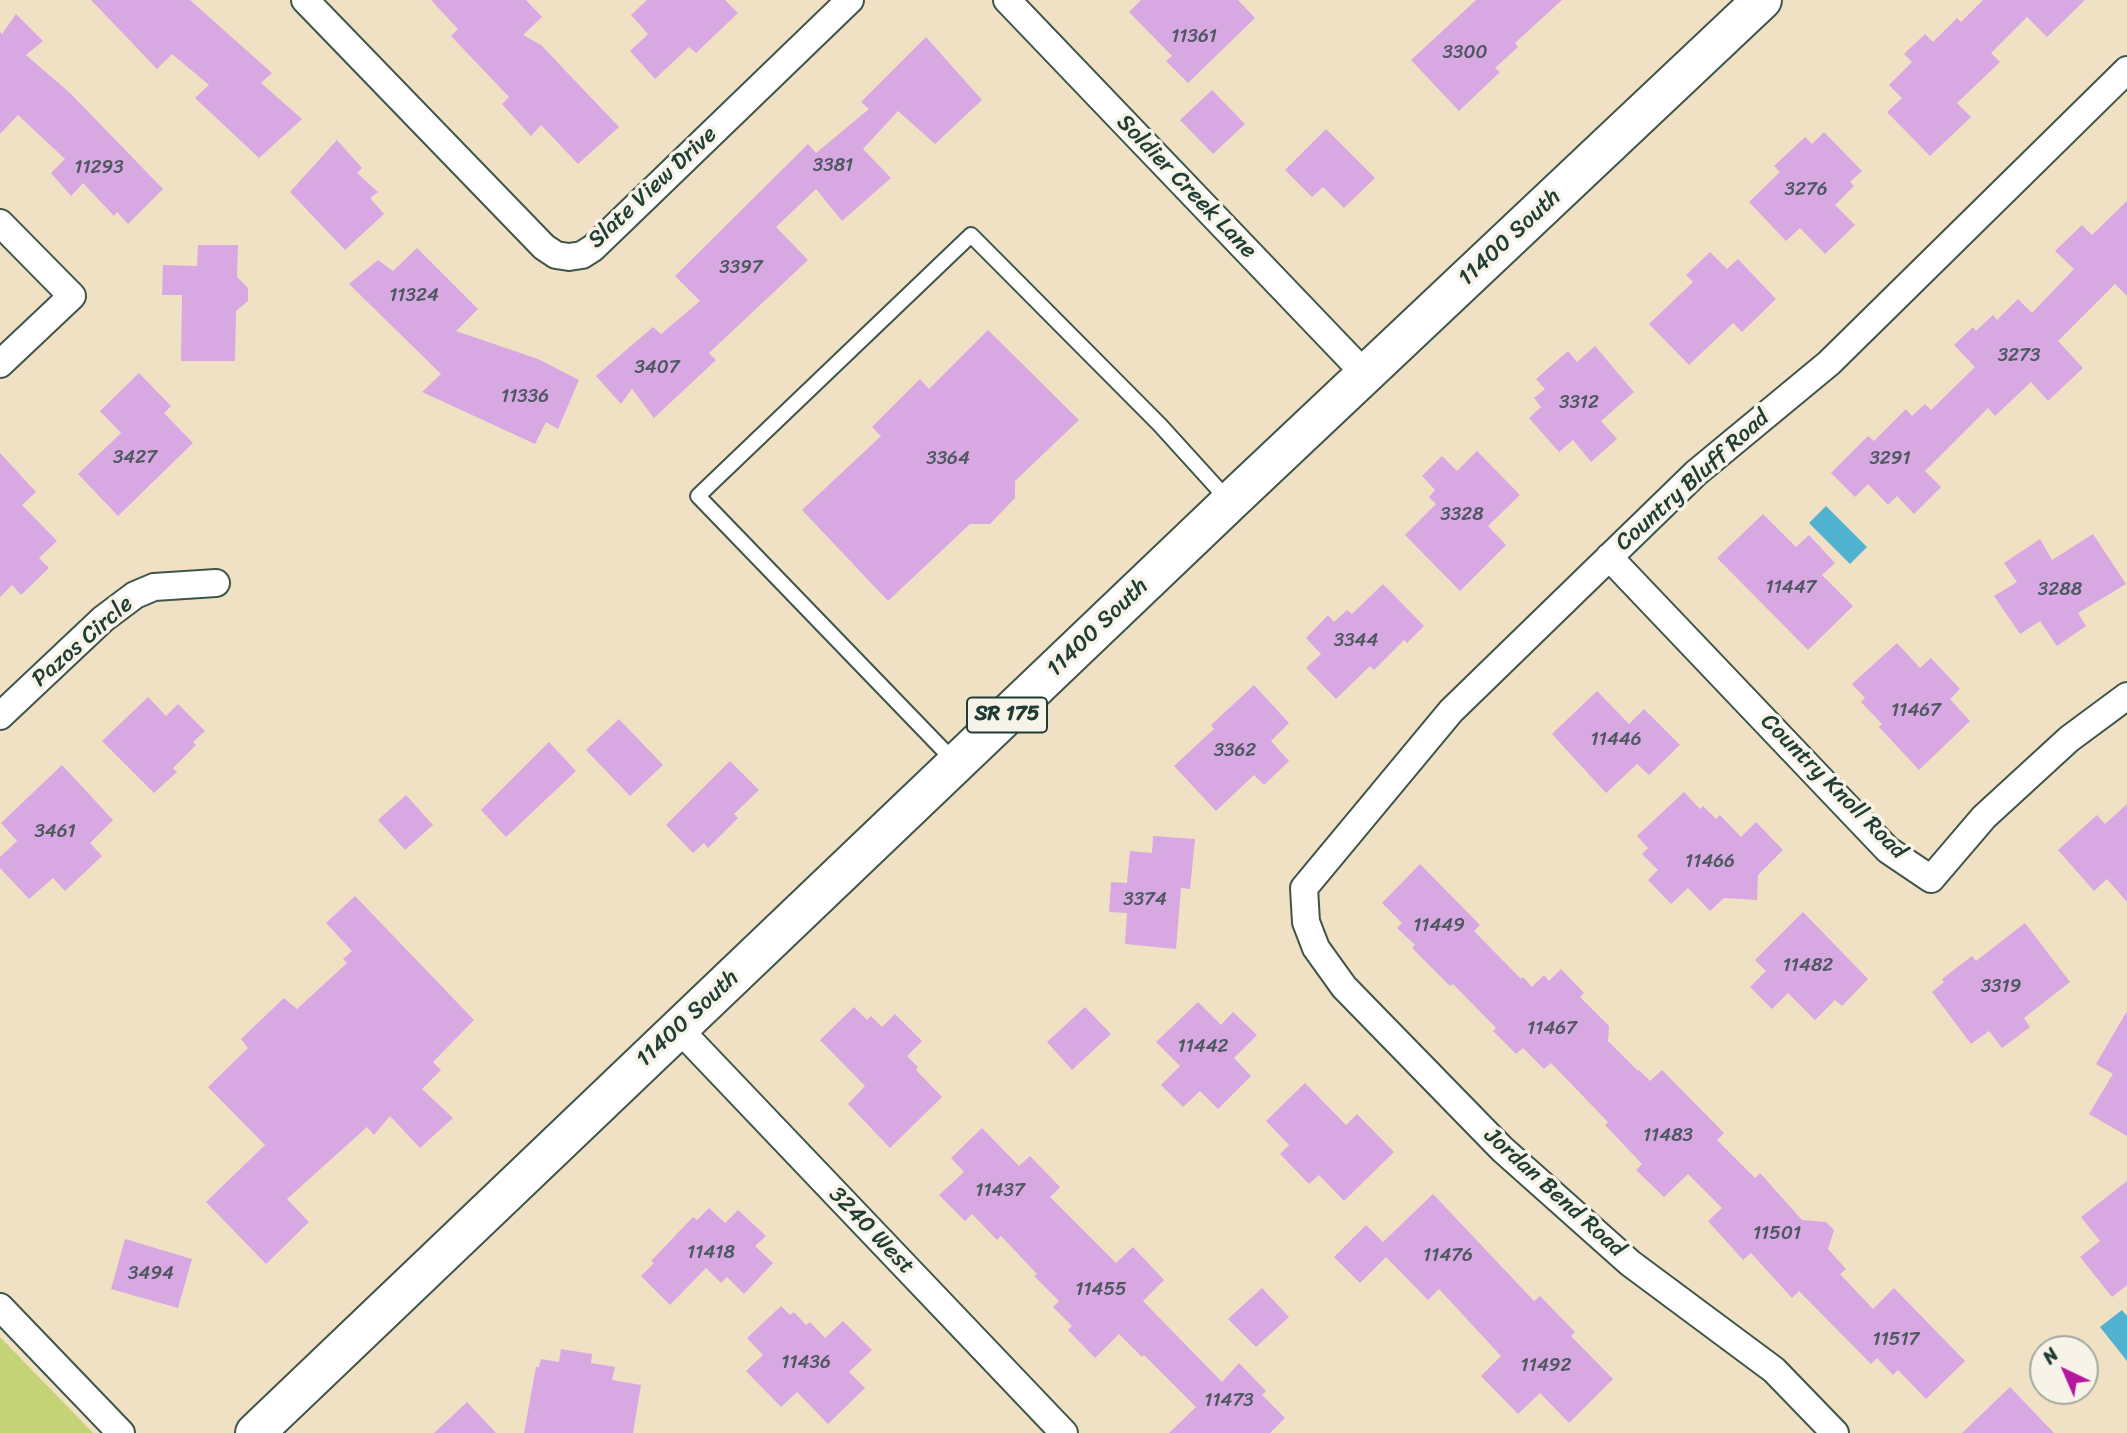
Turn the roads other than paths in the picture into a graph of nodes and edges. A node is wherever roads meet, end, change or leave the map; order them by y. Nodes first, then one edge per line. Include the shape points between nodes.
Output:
1 (305, 0) edge
2 (850, 0) edge
3 (1007, 0) edge
4 (1762, 0) edge
5 (2127, 70) edge
6 (0, 223) edge
7 (0, 364) edge
8 (1366, 375) junction
9 (1230, 502) junction
10 (1609, 557) junction
11 (216, 583) dead end
12 (2127, 696) edge
13 (0, 716) edge
14 (956, 763) junction
15 (1306, 922) joint
16 (678, 1028) junction
17 (0, 1307) edge
18 (121, 1433) edge
19 (255, 1433) edge
20 (1065, 1433) edge
21 (1835, 1433) edge

1 - 2 street, Slate View Drive via 544,247 569,257 593,248
3 - 8 street, Soldier Creek Lane
4 - 8 main road, 11400 South / SR 175
5 - 10 street, Country Bluff Road via 1829,363 1696,473
6 - 7 street via 72,296
8 - 9 main road, 11400 South / SR 175
9 - 14 main road, 11400 South / SR 175
9 - 14 lane via 971,235 698,496
10 - 12 street, Country Knoll Road via 1888,850 1931,879 1993,808 2069,739
10 - 15 street, Country Bluff Road via 1451,711 1304,888
11 - 13 street, Pazos Circle via 154,587 135,596 103,619
14 - 16 main road, 11400 South / SR 175
15 - 21 street, Jordan Bend Road via 1316,948 1344,988 1502,1149 1630,1263 1773,1370
16 - 19 main road, 11400 South / SR 175
16 - 20 street, 3240 West
17 - 18 street

